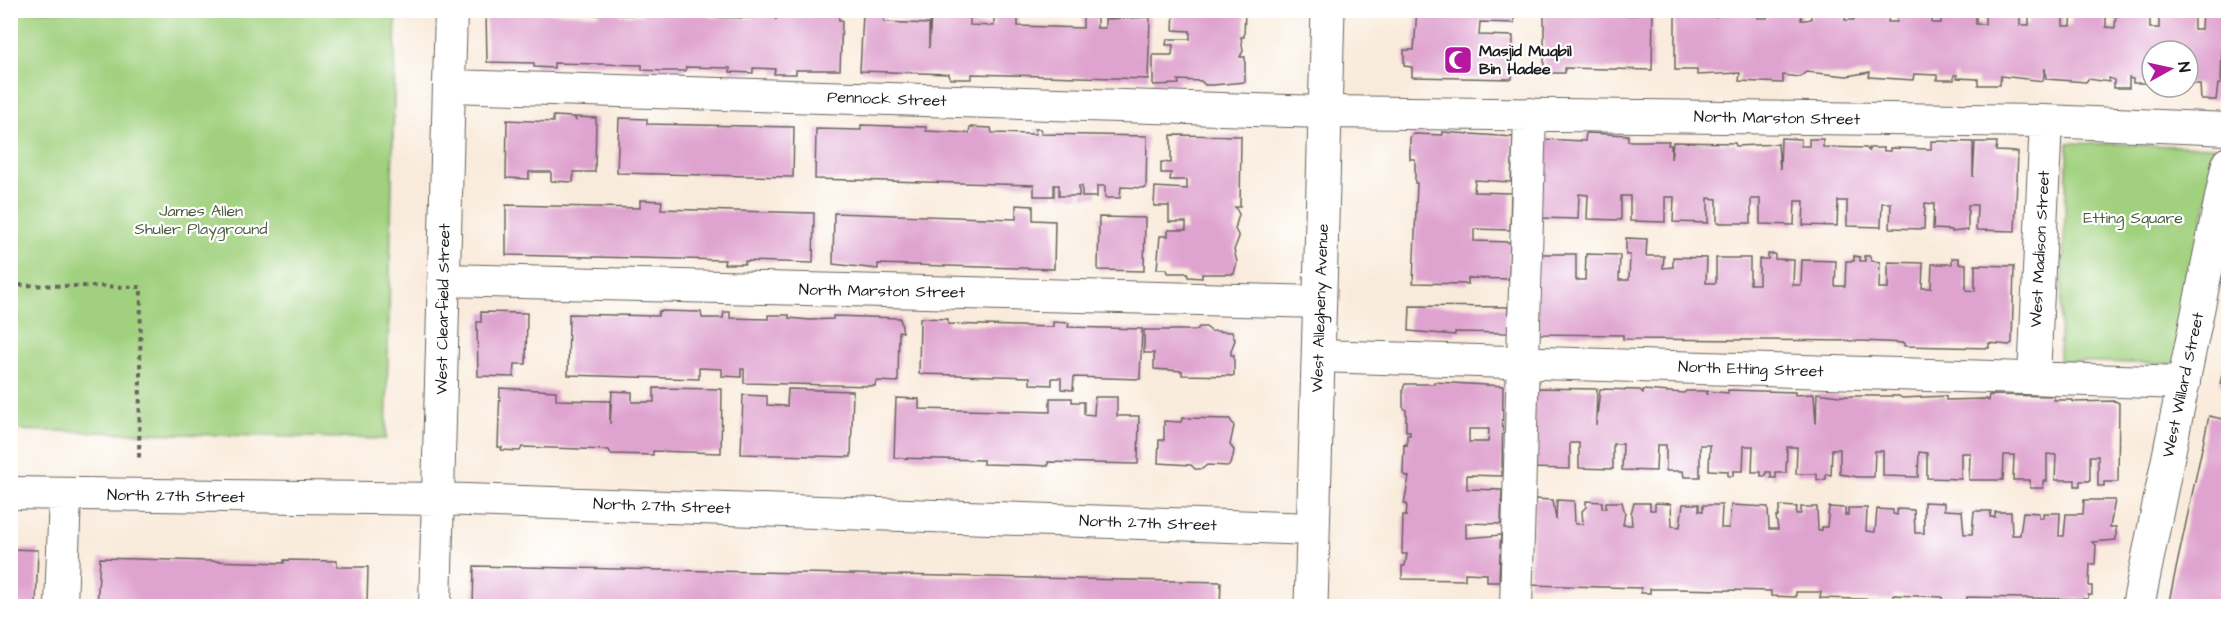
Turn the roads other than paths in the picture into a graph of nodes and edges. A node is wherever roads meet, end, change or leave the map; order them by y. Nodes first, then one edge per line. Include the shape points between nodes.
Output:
1 (451, 10) edge
2 (1328, 10) edge
3 (449, 86) junction
4 (1325, 112) junction
5 (1530, 114) junction
6 (2046, 121) junction
7 (2229, 129) edge
8 (2229, 164) edge
9 (444, 280) junction
10 (1320, 302) junction
11 (1318, 356) junction
12 (1524, 363) junction
13 (2034, 378) junction
14 (2184, 382) junction
15 (10, 493) edge
16 (65, 495) junction
17 (438, 499) junction
18 (1313, 529) junction
19 (62, 606) edge
20 (435, 606) edge
21 (1311, 606) edge
22 (1516, 606) edge
23 (2138, 606) edge

1 - 3 street, West Clearfield Street
2 - 4 main road, West Allegheny Avenue
3 - 4 street, Pennock Street
3 - 9 street, West Clearfield Street
4 - 5 street, North Marston Street
4 - 10 main road, West Allegheny Avenue
5 - 6 street, North Marston Street
5 - 12 street
6 - 7 street, North Marston Street
6 - 13 street, West Madison Street
8 - 14 street, West Willard Street
9 - 10 street, North Marston Street
9 - 17 street, West Clearfield Street
10 - 11 main road, West Allegheny Avenue
11 - 12 street, North Etting Street
11 - 18 main road, West Allegheny Avenue
12 - 13 street, North Etting Street
12 - 22 street
13 - 14 street, North Etting Street
14 - 23 street, West Willard Street
15 - 16 street, North 27th Street
16 - 17 street, North 27th Street
16 - 19 street
17 - 18 street, North 27th Street
17 - 20 street, West Clearfield Street
18 - 21 main road, West Allegheny Avenue

